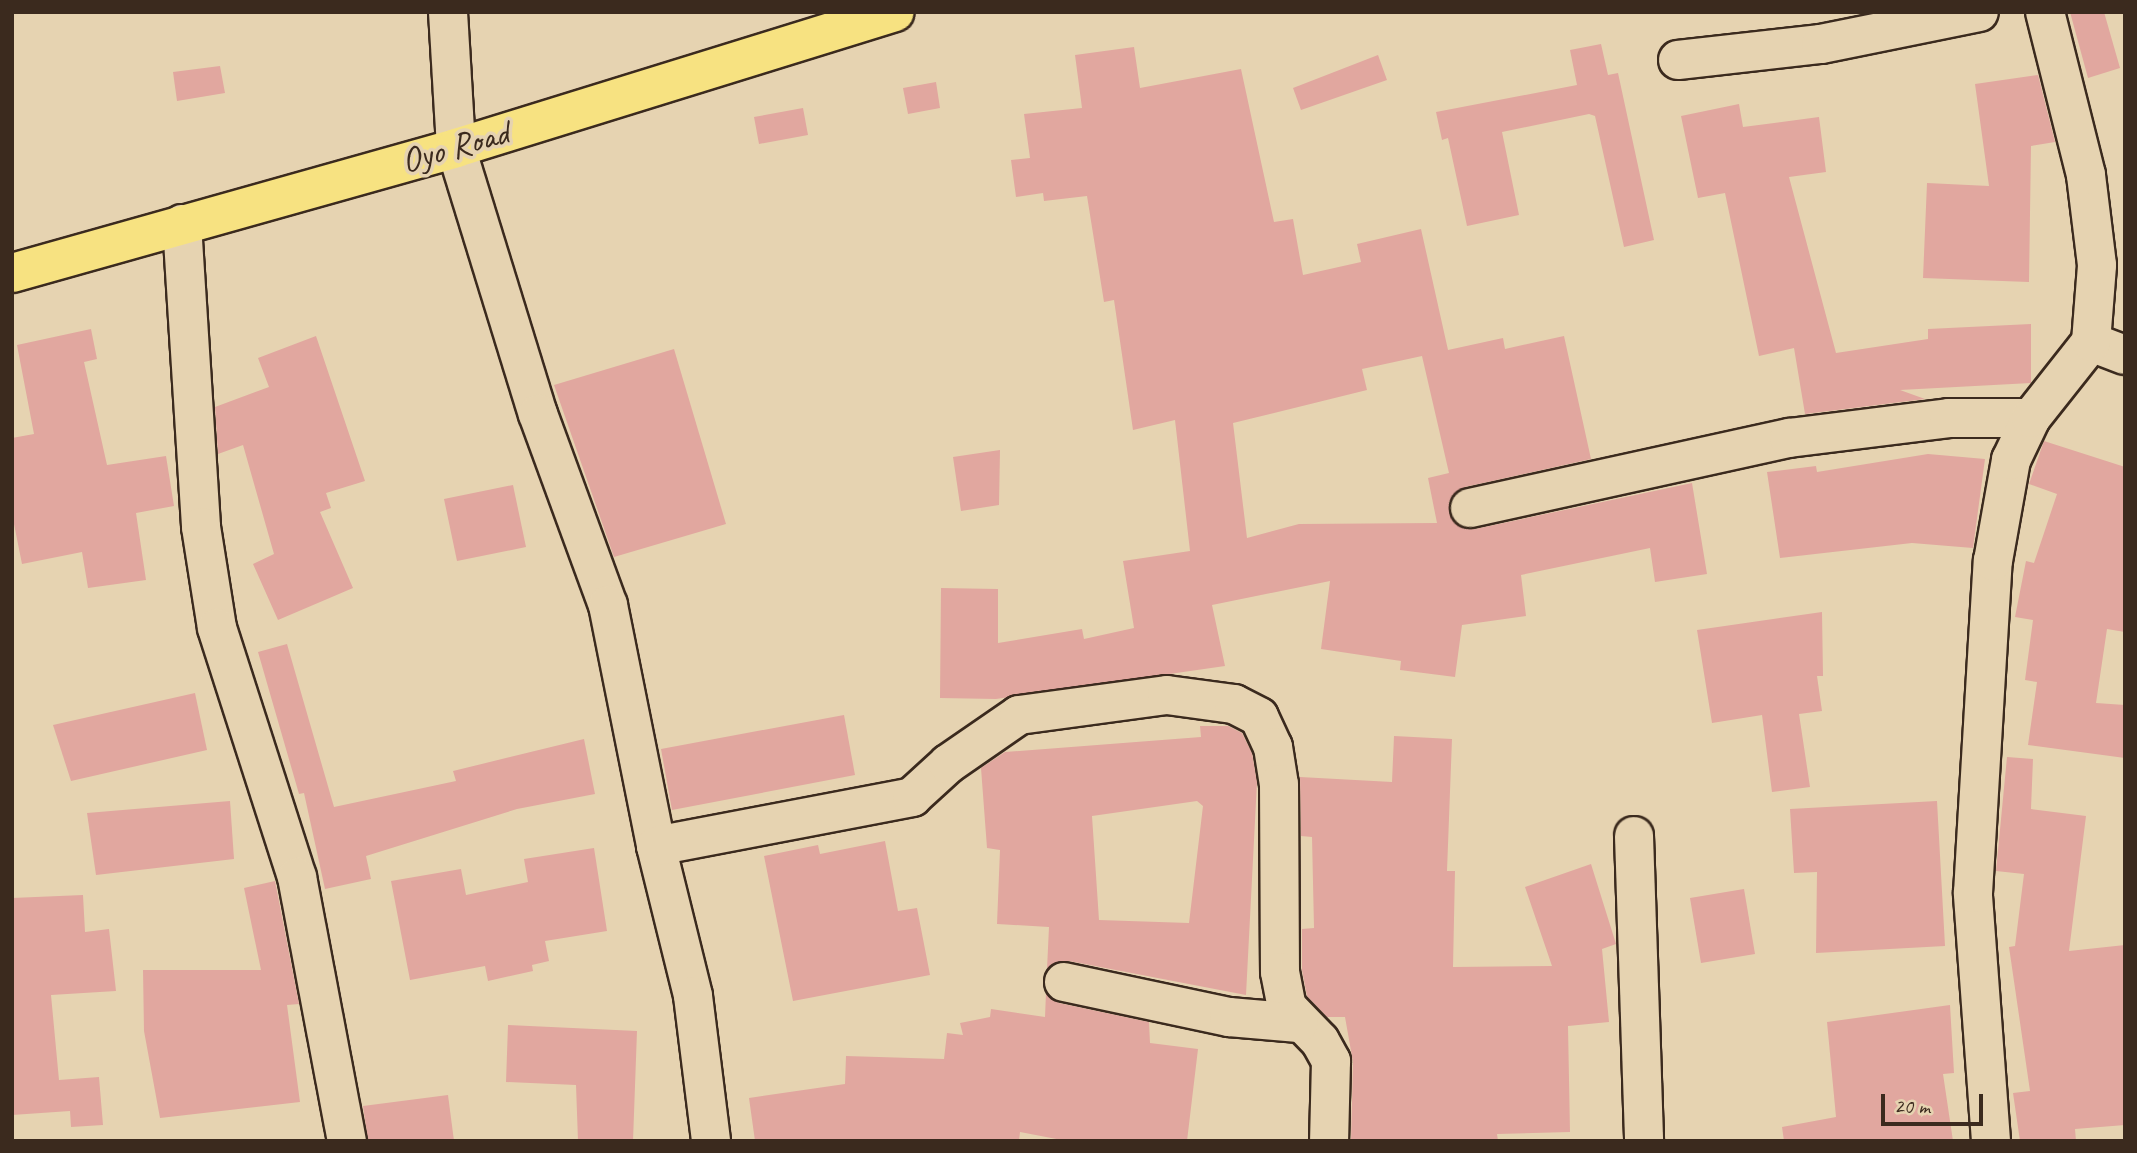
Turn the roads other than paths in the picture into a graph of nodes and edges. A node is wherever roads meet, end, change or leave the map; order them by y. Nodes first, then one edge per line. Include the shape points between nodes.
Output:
1 (448, 12) edge
2 (1979, 12) edge
3 (2045, 12) edge
4 (890, 13) edge
5 (1678, 60) dead end
6 (456, 148) junction
7 (182, 224) junction
8 (12, 273) edge
9 (2108, 348) edge
10 (2031, 418) junction
11 (1470, 508) dead end
12 (1634, 836) dead end
13 (656, 846) junction
14 (1064, 982) dead end
15 (1299, 1023) junction
16 (347, 1141) edge
17 (711, 1141) edge
18 (1329, 1141) edge
19 (1644, 1141) edge
20 (1991, 1141) edge

1 - 6 street
2 - 5 street via 1821,44
3 - 9 street via 2086,175
4 - 6 highway, Oyo Road
6 - 7 highway, Oyo Road
6 - 13 street via 538,414 608,606
7 - 8 highway, Oyo Road
7 - 16 street via 201,527 217,628 297,877
9 - 10 street
10 - 11 street via 1949,418 1789,438
10 - 20 street via 2011,460 1993,561 1977,815 1973,893
12 - 19 street
13 - 15 street via 912,797 948,764 1019,715 1167,695 1234,705 1259,717 1273,747 1279,784 1280,972 1287,1007
13 - 17 street via 693,996
14 - 15 street via 1229,1017
15 - 18 street via 1320,1041 1331,1061

